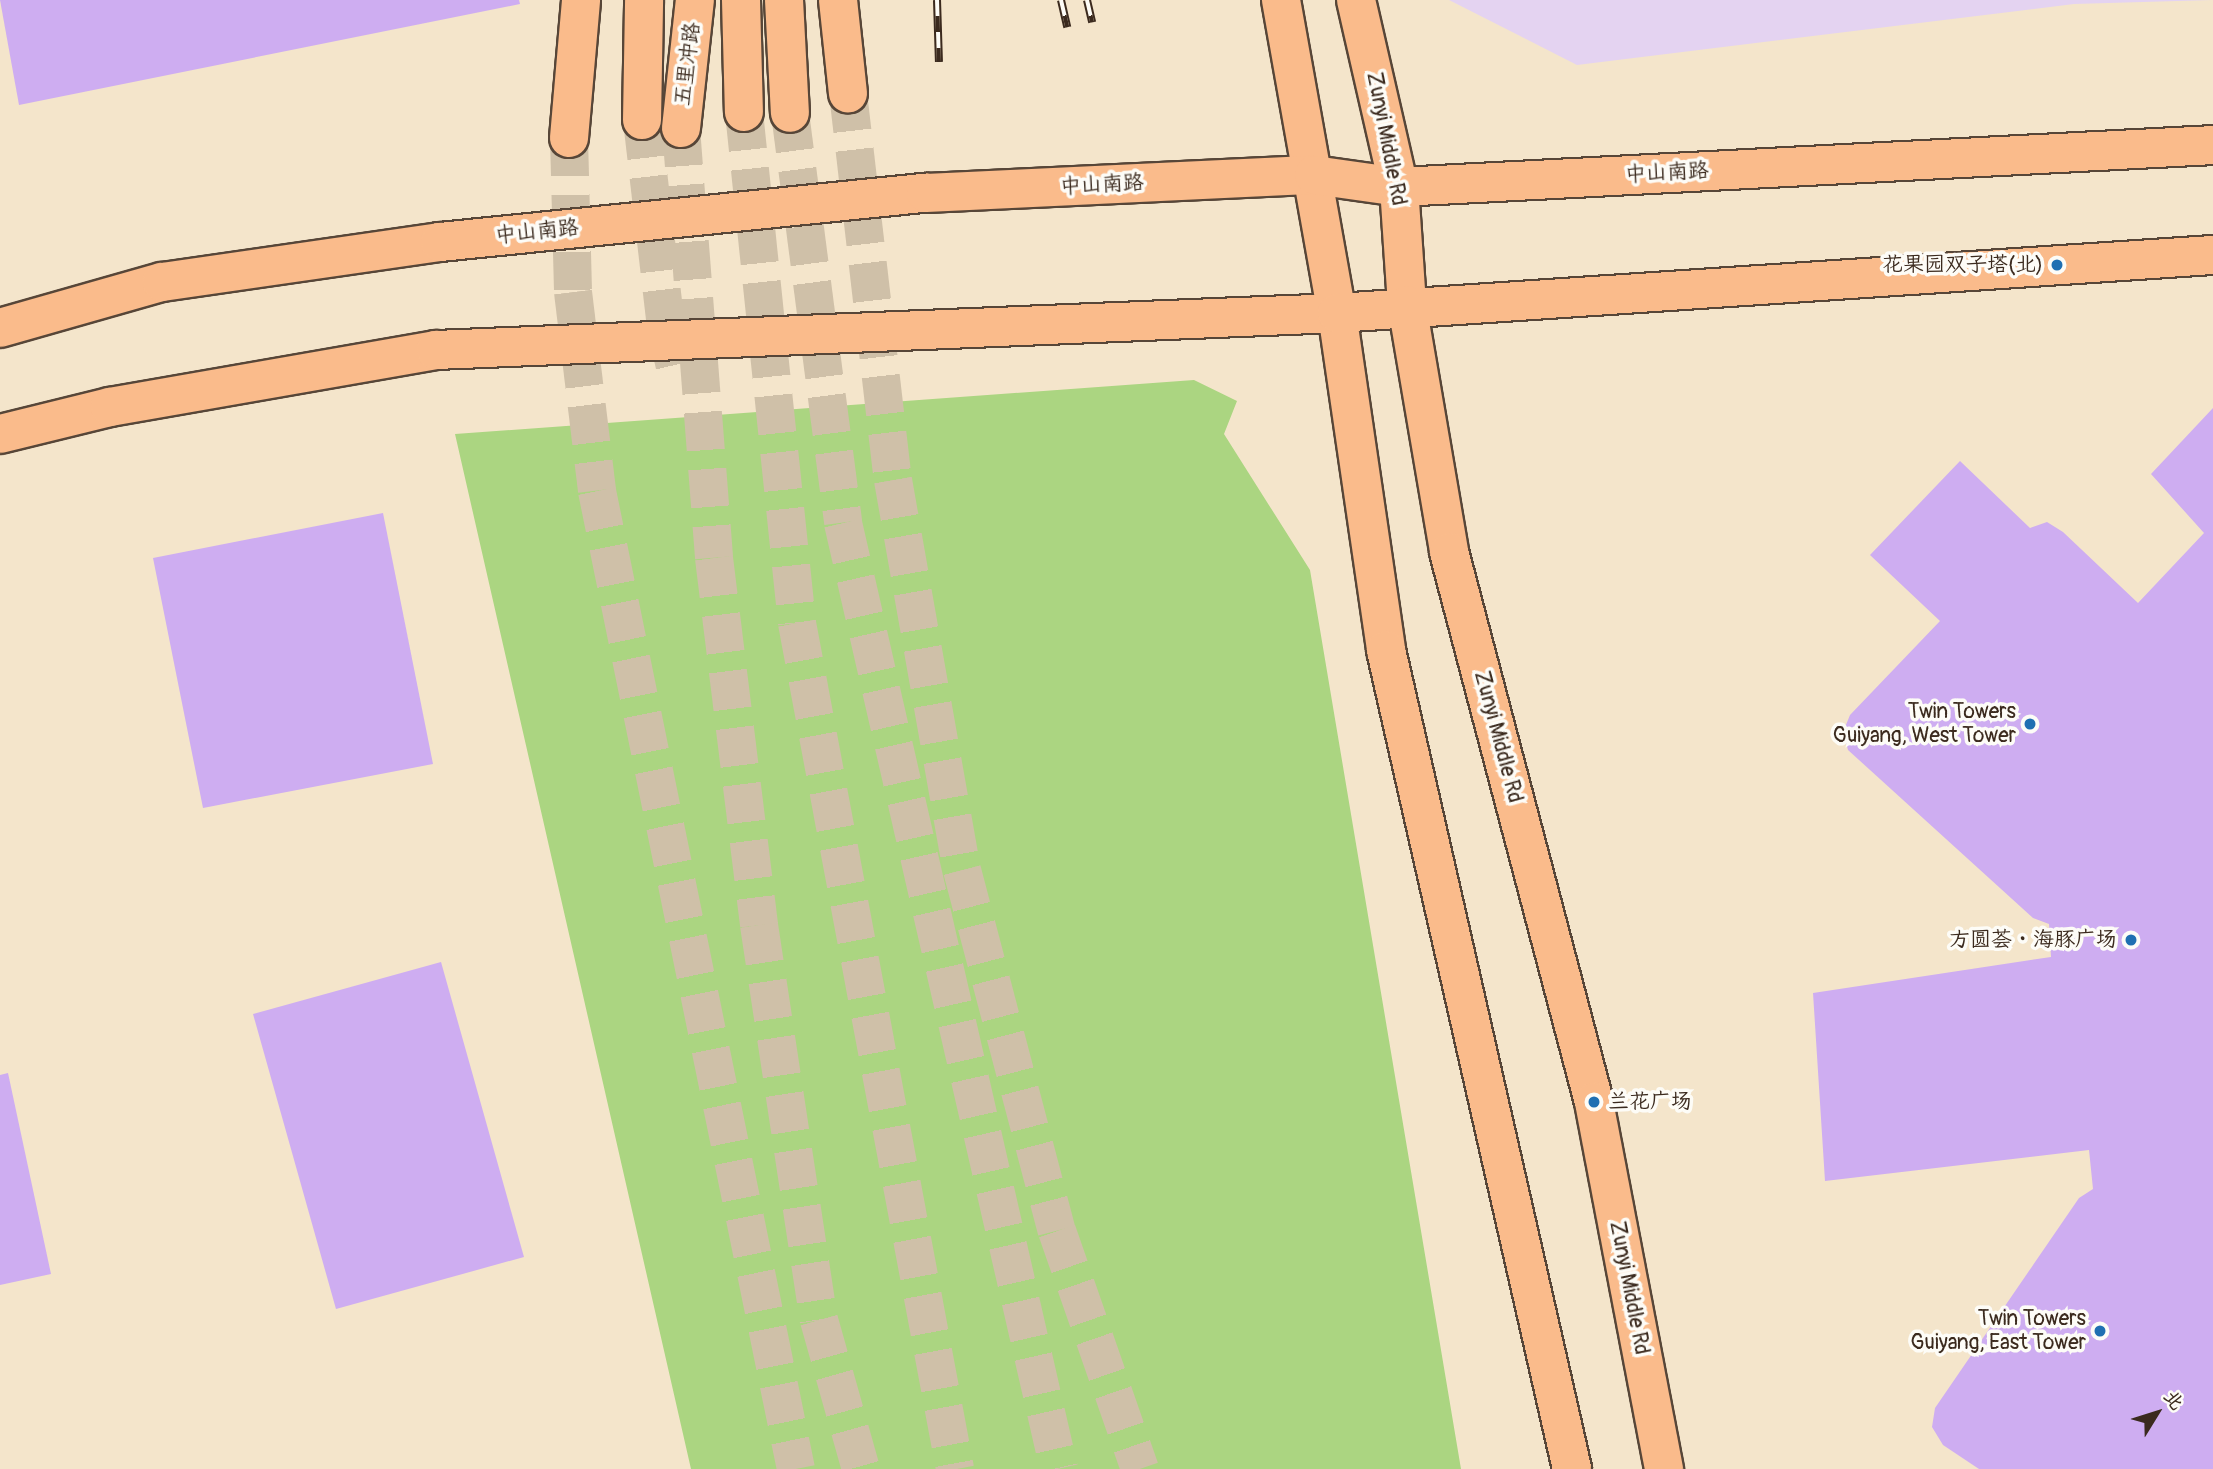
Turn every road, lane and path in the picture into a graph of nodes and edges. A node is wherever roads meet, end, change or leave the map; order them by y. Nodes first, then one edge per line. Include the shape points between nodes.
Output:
1 (581, 0) edge
2 (644, 0) edge
3 (695, 0) edge
4 (741, 0) edge
5 (784, 0) edge
6 (838, 0) edge
7 (1281, 0) edge
8 (1356, 0) edge
9 (848, 93) tunnel mouth
10 (744, 112) tunnel mouth
11 (790, 113) tunnel mouth
12 (642, 120) tunnel mouth
13 (681, 128) tunnel mouth
14 (569, 138) tunnel mouth
15 (2213, 145) edge
16 (1314, 175) junction
17 (1399, 187) junction
18 (2213, 255) edge
19 (1407, 306) junction
20 (1337, 313) junction
21 (0, 328) edge
22 (0, 434) edge
23 (1572, 1469) edge
24 (1664, 1469) edge

1 - 14 main road
2 - 12 main road
3 - 13 main road, 五里冲路
4 - 10 main road
5 - 11 main road
6 - 9 main road
7 - 16 main road
8 - 17 main road, Zunyi Middle Rd
15 - 17 main road, 中山南路
16 - 17 main road, 中山南路
16 - 20 main road
16 - 21 main road, 中山南路 via 926,193 440,242 162,282
17 - 19 main road, Zunyi Middle Rd
18 - 19 main road
19 - 20 main road
19 - 24 main road, Zunyi Middle Rd via 1449,552 1594,1102
20 - 22 main road via 436,350 110,407
20 - 23 main road via 1386,650

